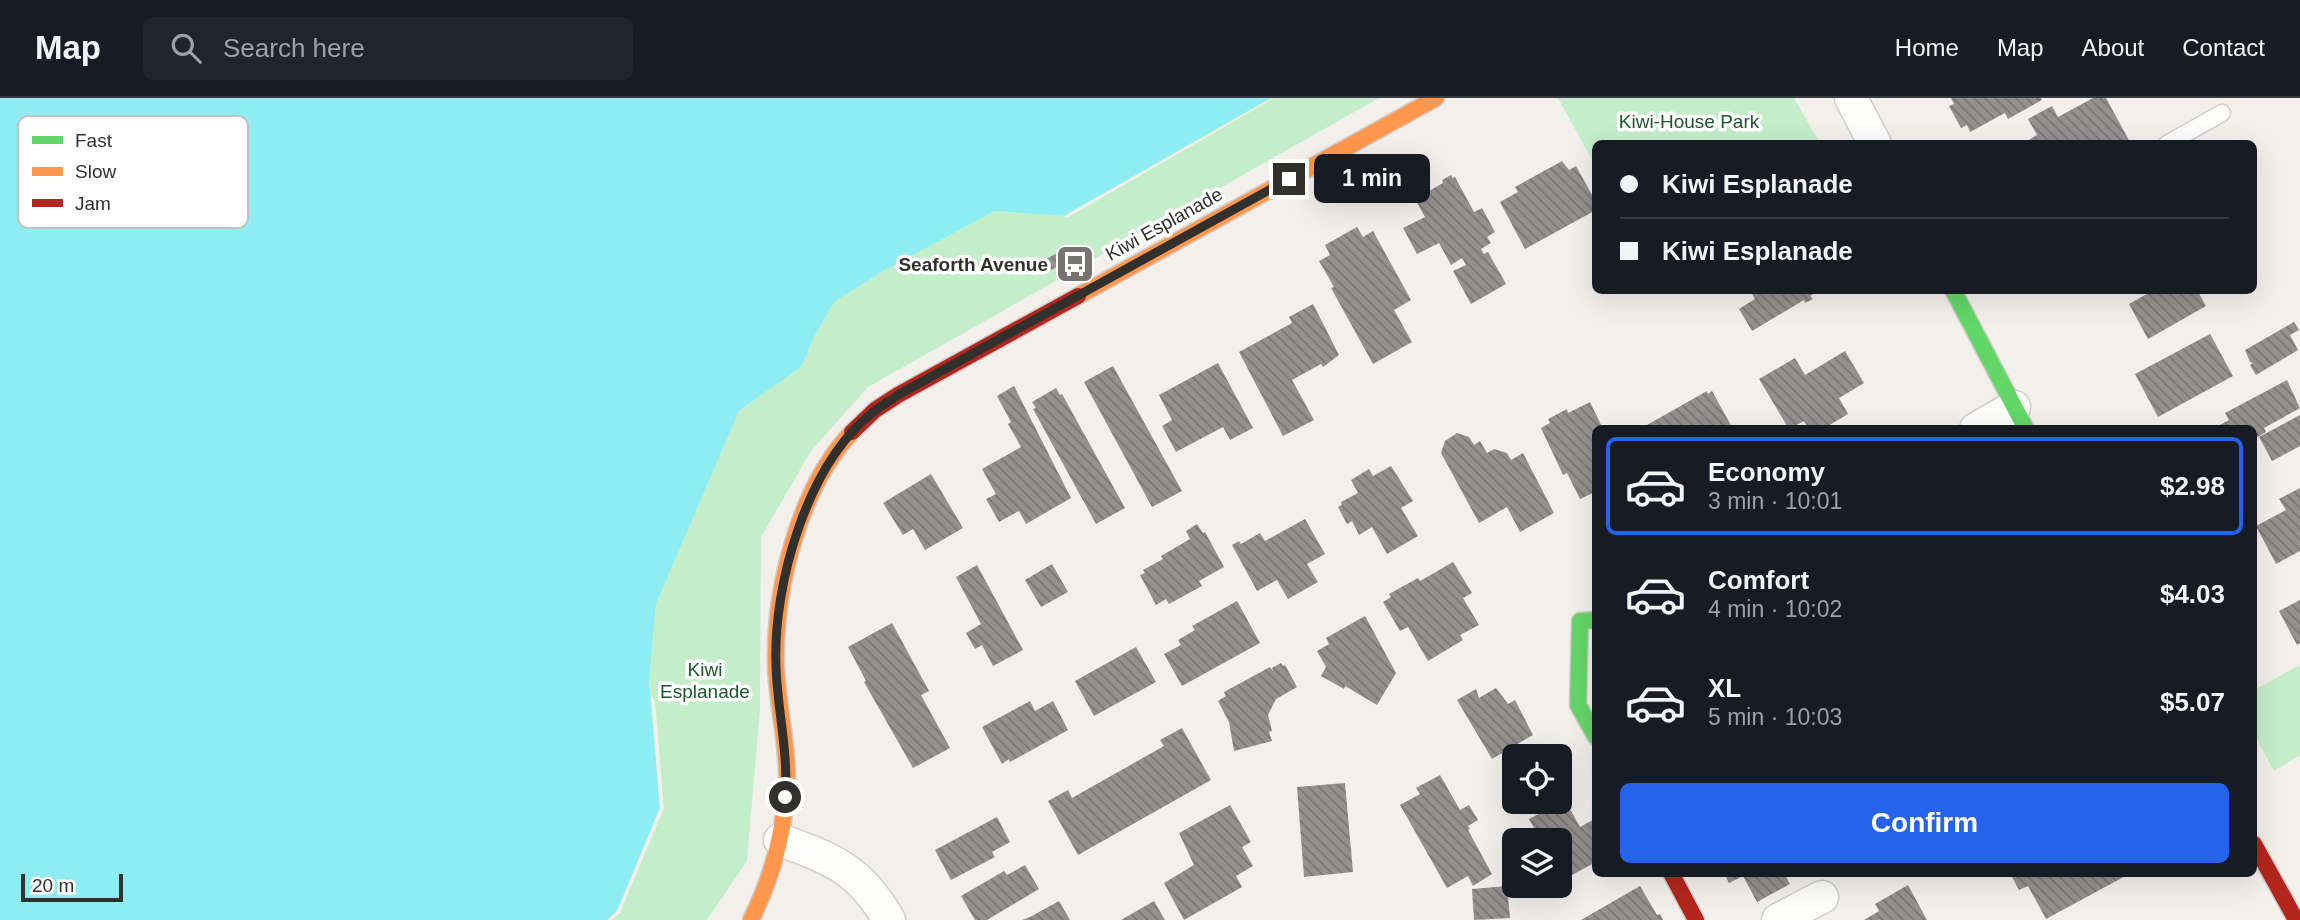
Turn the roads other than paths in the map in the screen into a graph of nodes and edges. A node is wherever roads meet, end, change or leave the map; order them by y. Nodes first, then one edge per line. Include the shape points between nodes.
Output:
1 (1436, 98) edge
2 (1852, 98) edge
3 (2222, 113) dead end
4 (1873, 140) edge
5 (2174, 140) edge
6 (1955, 294) edge
7 (2020, 418) edge
8 (1992, 425) edge
9 (1592, 620) edge
10 (1592, 730) edge
11 (780, 840) junction
12 (2257, 849) edge
13 (1673, 877) edge
14 (1822, 897) dead end
15 (751, 920) edge
16 (889, 920) edge
17 (1696, 920) edge
18 (1777, 920) edge
19 (2296, 920) edge

1 - 11 street, Kiwi Esplanade via 898,395 871,413 850,436 814,491 797,533 778,620 776,664 787,776
2 - 4 street
3 - 5 lane
6 - 7 street
7 - 8 street
9 - 10 street via 1580,621 1578,705
11 - 15 street, Kiwi Esplanade via 771,877
11 - 16 street via 831,859 857,877
12 - 19 street
13 - 17 street
14 - 18 street

